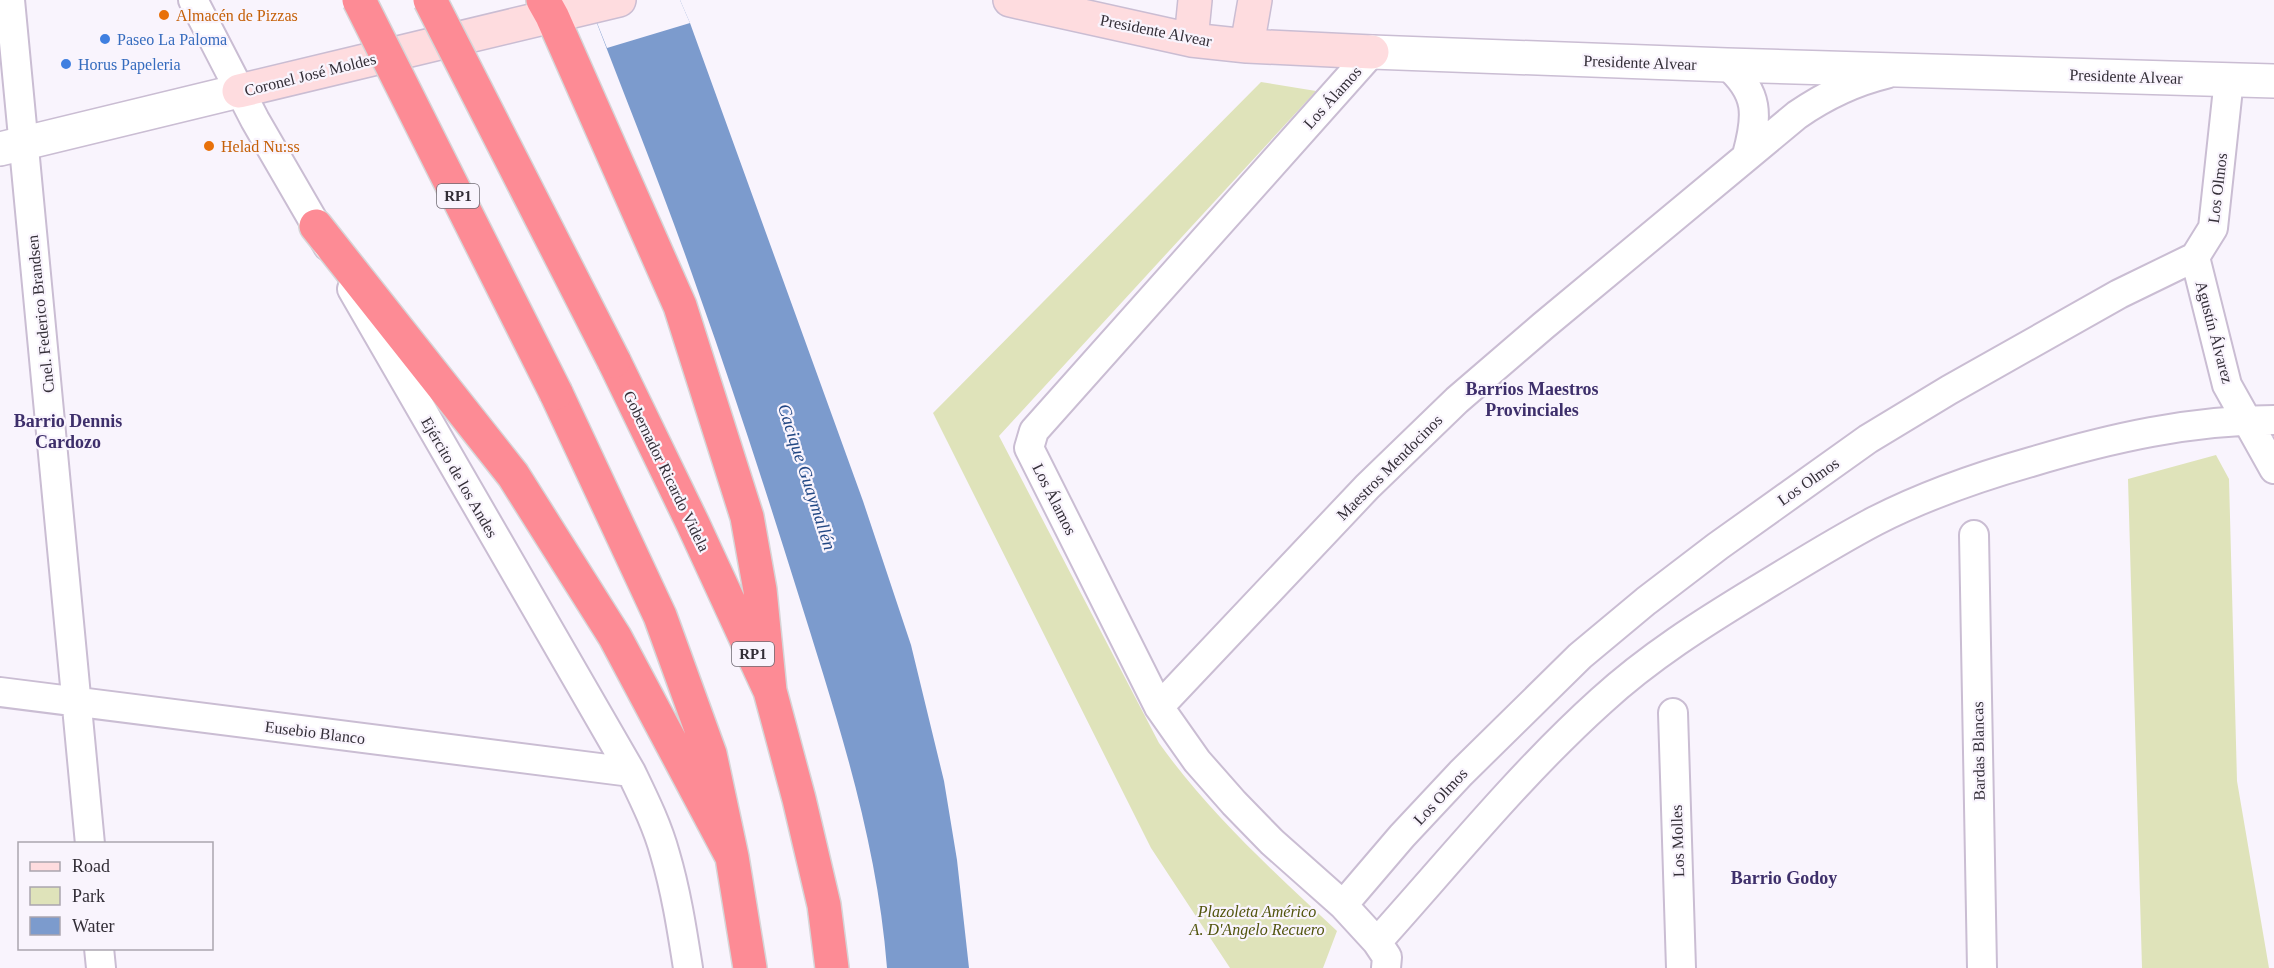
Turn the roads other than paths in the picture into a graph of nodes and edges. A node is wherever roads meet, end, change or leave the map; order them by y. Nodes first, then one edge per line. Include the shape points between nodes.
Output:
1 (10, 0) edge
2 (193, 0) edge
3 (359, 0) edge
4 (430, 0) edge
5 (1010, 0) edge
6 (1195, 0) edge
7 (1255, 0) edge
8 (605, 3) edge
9 (547, 8) edge
10 (1191, 40) junction
11 (1247, 46) junction
12 (1372, 52) junction
13 (1727, 65) junction
14 (1900, 70) junction
15 (2229, 79) junction
16 (2274, 81) edge
17 (239, 91) junction
18 (12, 146) edge
19 (1748, 155) junction
20 (316, 226) junction
21 (2195, 257) junction
22 (2261, 420) edge
23 (2274, 469) edge
24 (1974, 535) dead end
25 (770, 691) junction
26 (0, 692) edge
27 (78, 701) junction
28 (1159, 706) junction
29 (1673, 713) dead end
30 (631, 772) junction
31 (90, 842) edge
32 (732, 857) junction
33 (1343, 905) junction
34 (99, 950) edge
35 (1381, 955) edge
36 (101, 968) edge
37 (688, 968) edge
38 (750, 968) edge
39 (832, 968) edge
40 (1681, 968) edge
41 (1982, 968) edge

1 - 18 street, Cnel. Federico Brandsen
2 - 17 street, Ejército de los Andes
3 - 32 highway, RP1, bridge via 556,393 660,616 710,754
4 - 25 highway, Gobernador Ricardo Videla / RP1, bridge via 614,361
5 - 10 main road, Presidente Alvear
6 - 10 main road
7 - 11 main road
8 - 9 main road, Coronel José Moldes
9 - 17 main road, Coronel José Moldes
9 - 25 highway via 683,317 747,517 760,590
10 - 11 main road, Presidente Alvear
11 - 12 main road, Presidente Alvear
12 - 13 street, Presidente Alvear
12 - 28 street, Los Álamos via 1034,431 1029,448
13 - 14 street, Presidente Alvear
13 - 19 street via 1742,78 1751,95 1754,124
14 - 15 street, Presidente Alvear
14 - 19 street, Maestros Mendocinos via 1835,91 1797,115
15 - 16 street, Presidente Alvear
15 - 21 street, Los Olmos via 2213,228
17 - 18 street, Coronel José Moldes
17 - 20 street, Ejército de los Andes
18 - 27 street, Cnel. Federico Brandsen
19 - 28 street, Maestros Mendocinos via 1457,400 1367,487
20 - 30 street, Ejército de los Andes
20 - 32 highway via 513,476 615,637
21 - 22 street, Agustín Álvarez via 2227,385
21 - 33 street, Los Olmos via 2033,341 1868,439 1655,594 1580,656 1461,773
22 - 23 street, Agustín Álvarez
22 - 35 street via 2201,423 2155,431 2004,470 1910,505 1799,565 1688,633 1600,702 1549,752
24 - 41 street, Bardas Blancas
25 - 39 highway, Gobernador Ricardo Videla / RP1 via 824,905
26 - 27 street, Eusebio Blanco
27 - 30 street, Eusebio Blanco
27 - 31 street, Cnel. Federico Brandsen
28 - 33 street, Los Álamos via 1234,803
29 - 40 street, Los Molles
30 - 37 street, Ejército de los Andes via 665,853
32 - 38 highway, RP1
33 - 35 street, Los Álamos
34 - 36 street

